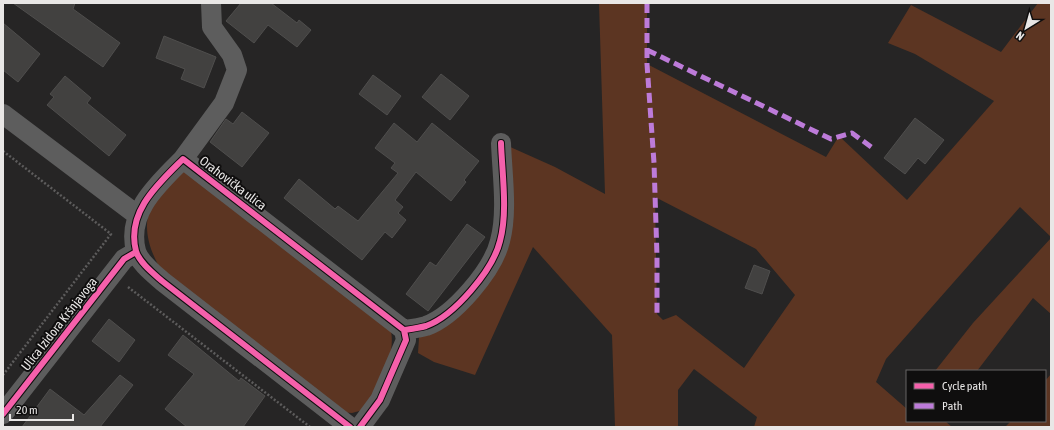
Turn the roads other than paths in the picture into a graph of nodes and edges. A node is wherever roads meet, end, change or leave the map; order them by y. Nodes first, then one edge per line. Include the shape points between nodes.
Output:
1 (211, 3) edge
2 (3, 114) edge
3 (501, 143) dead end
4 (183, 159) junction
5 (137, 215) junction
6 (136, 252) junction
7 (404, 330) junction
8 (3, 414) edge
9 (350, 427) edge
10 (360, 427) edge

1 - 4 street via 212,27 232,55 237,70 224,103
2 - 5 street
3 - 7 street via 503,210 501,240 496,255 467,295 446,315 426,326
4 - 5 street, Orahovička ulica via 154,188
4 - 7 street, Orahovička ulica
5 - 6 street, Orahovička ulica
6 - 8 street, Ulica Izidora Kršnjavoga via 124,259
6 - 9 street via 162,281
7 - 10 street via 406,340 380,400

